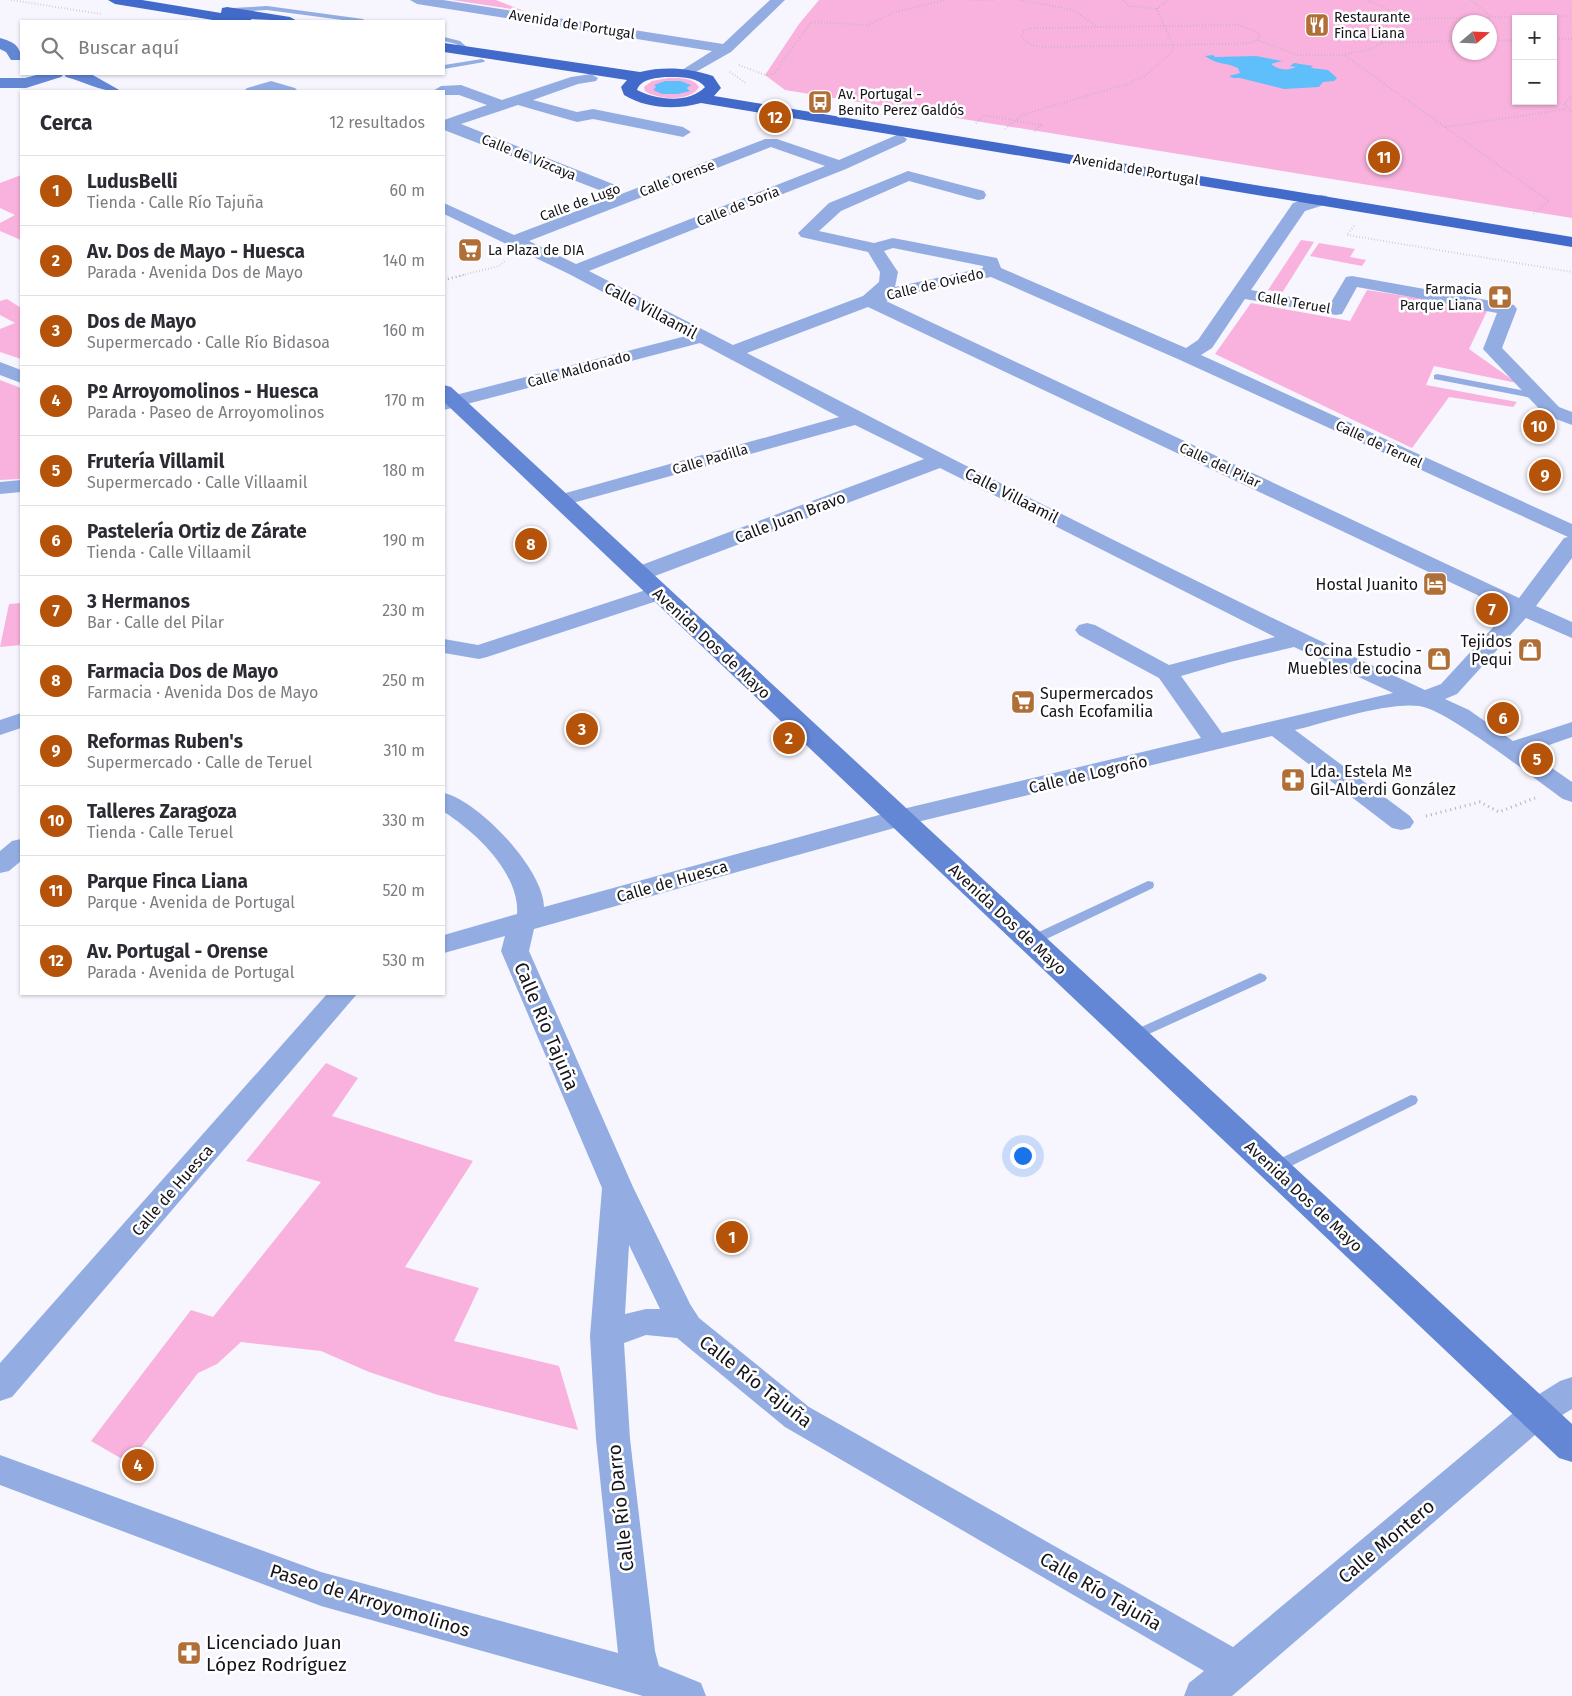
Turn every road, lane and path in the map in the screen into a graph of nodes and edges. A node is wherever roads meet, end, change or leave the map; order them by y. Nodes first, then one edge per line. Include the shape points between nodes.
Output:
1 (12, 0) edge
2 (115, 0) edge
3 (160, 0) edge
4 (417, 0) edge
5 (778, 0) edge
6 (946, 0) edge
7 (972, 0) edge
8 (994, 0) edge
9 (1020, 0) edge
10 (1122, 0) edge
11 (1168, 0) edge
12 (1366, 0) edge
13 (1471, 0) edge
14 (1157, 9) junction
15 (224, 10) junction
16 (103, 15) dead end
17 (1490, 15) edge
18 (1572, 16) edge
19 (1497, 17) edge
20 (1452, 18) edge
21 (1396, 19) junction
22 (239, 20) edge
23 (284, 20) edge
24 (356, 20) edge
25 (1165, 26) junction
26 (1097, 27) junction
27 (445, 39) edge
28 (1557, 39) edge
29 (1572, 39) edge
30 (1258, 40) junction
31 (1512, 40) edge
32 (1452, 41) edge
33 (1497, 41) edge
34 (0, 43) edge
35 (1382, 43) junction
36 (1173, 45) junction
37 (445, 47) edge
38 (726, 49) junction
39 (466, 50) junction
40 (445, 54) edge
41 (1344, 54) junction
42 (19, 57) edge
43 (0, 61) edge
44 (482, 61) junction
45 (705, 62) junction
46 (445, 67) edge
47 (687, 73) junction
48 (53, 75) edge
49 (82, 75) edge
50 (643, 76) junction
51 (591, 78) junction
52 (0, 84) edge
53 (629, 87) junction
54 (111, 90) edge
55 (255, 90) edge
56 (287, 90) edge
57 (445, 91) edge
58 (706, 93) junction
59 (1572, 96) edge
60 (521, 101) junction
61 (503, 106) junction
62 (1567, 109) junction
63 (1572, 112) edge
64 (1013, 120) junction
65 (976, 123) dead end
66 (445, 125) edge
67 (1445, 127) junction
68 (1003, 130) dead end
69 (683, 132) dead end
70 (902, 133) junction
71 (1034, 133) dead end
72 (719, 154) dead end
73 (840, 166) junction
74 (612, 190) junction
75 (1282, 193) junction
76 (978, 195) dead end
77 (1321, 200) junction
78 (1299, 207) junction
79 (445, 208) edge
80 (1368, 208) junction
81 (1521, 224) junction
82 (1572, 232) edge
83 (514, 241) junction
84 (1572, 242) edge
85 (874, 248) junction
86 (575, 270) junction
87 (992, 271) junction
88 (1572, 272) edge
89 (445, 280) edge
90 (1240, 292) junction
91 (869, 300) junction
92 (702, 337) junction
93 (732, 352) junction
94 (1187, 356) junction
95 (0, 368) edge
96 (20, 377) edge
97 (1437, 378) dead end
98 (1537, 396) junction
99 (448, 399) edge
100 (858, 418) junction
101 (1572, 419) edge
102 (941, 460) junction
103 (20, 486) edge
104 (0, 488) edge
105 (562, 500) junction
106 (1572, 532) edge
107 (1572, 543) edge
108 (639, 574) junction
109 (658, 593) junction
110 (1523, 608) junction
111 (1087, 630) dead end
112 (1572, 631) edge
113 (1298, 639) junction
114 (445, 646) edge
115 (1167, 674) junction
116 (1426, 698) junction
117 (20, 720) edge
118 (0, 728) edge
119 (1277, 728) junction
120 (1572, 729) edge
121 (1217, 743) junction
122 (1510, 750) junction
123 (1567, 790) edge
124 (445, 801) edge
125 (900, 818) junction
126 (1401, 822) joint
127 (20, 848) edge
128 (0, 865) edge
129 (1148, 885) dead end
130 (526, 922) junction
131 (1031, 941) junction
132 (445, 944) edge
133 (1260, 978) dead end
134 (342, 995) edge
135 (1133, 1036) junction
136 (1411, 1100) dead end
137 (1274, 1168) junction
138 (616, 1187) junction
139 (687, 1327) junction
140 (607, 1336) junction
141 (0, 1387) edge
142 (1572, 1391) edge
143 (1537, 1413) junction
144 (1572, 1447) edge
145 (0, 1470) edge
146 (1236, 1669) junction
147 (643, 1678) junction
148 (687, 1696) edge
149 (1203, 1696) edge

1 - 16 path
2 - 22 main road
3 - 15 main road
4 - 38 street, Avenida de Portugal
5 - 38 street
6 - 45 path via 895,12 867,25 811,22 774,74 765,75 729,61
7 - 8 path
9 - 26 path via 1074,10
10 - 14 path via 1130,6
11 - 14 path
12 - 21 path via 1386,8
13 - 17 path
14 - 25 path
15 - 23 main road
15 - 24 lane via 267,8
18 - 19 path
20 - 21 path
21 - 35 path via 1374,33
25 - 26 path
25 - 30 path via 1248,26 1260,34
25 - 36 path
26 - 36 path via 1027,30 1022,33 1022,38 1045,47
27 - 39 lane via 458,42
28 - 29 path
30 - 36 path via 1250,43
30 - 41 path via 1296,55
31 - 33 path
32 - 35 path
34 - 42 street
35 - 41 path via 1368,50
36 - 64 path via 1174,51 1145,76
37 - 39 main road
38 - 45 street
39 - 50 main road
40 - 44 main road
41 - 67 path
42 - 43 street
44 - 46 lane
44 - 51 main road
45 - 47 street
47 - 50 main road
47 - 58 main road via 706,79
48 - 52 street via 26,83
49 - 54 street
50 - 53 main road
51 - 53 main road
51 - 60 street via 576,80
53 - 58 main road via 636,97 659,102 687,101
55 - 56 street via 271,85
57 - 61 street via 461,90
58 - 70 main road, Avenida de Portugal
58 - 81 main road, Avenida de Portugal via 779,102
59 - 62 path via 1564,104
60 - 61 street
60 - 69 street via 577,117 593,114
61 - 66 street
62 - 63 path
62 - 67 path
64 - 65 path via 984,115
64 - 68 path
64 - 71 path via 1041,124
66 - 74 street, Calle de Vizcaya
67 - 81 path via 1549,201
70 - 73 street, Calle de Soria
70 - 75 main road, Avenida de Portugal
72 - 74 street, Calle de Lugo
73 - 83 street, Calle Orense via 771,142
73 - 86 street, Calle de Soria
74 - 83 street, Calle de Lugo
75 - 77 main road, Avenida de Portugal
75 - 78 street
76 - 85 street, Calle de Oviedo via 908,176 835,207 807,233
77 - 78 street
77 - 80 main road, Avenida de Portugal
78 - 90 street
79 - 83 street, Calle Villaamil
80 - 84 main road, Avenida de Portugal
80 - 88 path via 1347,235
81 - 82 main road, Avenida de Portugal
83 - 86 street, Calle Villaamil
83 - 89 path via 509,257 499,266
85 - 87 street, Calle de Oviedo via 893,243 991,262
85 - 91 street, Calle de Oviedo via 889,272 888,284
86 - 92 street, Calle Villaamil
87 - 91 street, Calle de Oviedo
87 - 94 street, Calle de Teruel
90 - 94 street via 1204,344
90 - 98 street, Calle Teruel via 1336,310 1352,281 1508,308 1492,349
91 - 93 street, Calle de Oviedo
91 - 110 street, Calle del Pilar
92 - 93 street, Calle Villaamil
92 - 99 street, Calle Maldonado
93 - 100 street, Calle Villaamil
94 - 106 street, Calle de Teruel
95 - 96 street
97 - 98 lane
98 - 101 street, Calle Teruel via 1552,412
99 - 105 street, Avenida Dos de Mayo
100 - 102 street, Calle Villaamil
100 - 105 street, Calle Padilla
102 - 108 street, Calle Juan Bravo
102 - 113 street, Calle Villaamil
103 - 104 street
105 - 108 street, Avenida Dos de Mayo
107 - 110 street
108 - 109 street, Avenida Dos de Mayo
109 - 114 street via 479,652
109 - 125 street, Avenida Dos de Mayo
110 - 112 street, Calle del Pilar
110 - 116 street via 1449,689
111 - 115 street
113 - 115 street via 1224,656
113 - 116 street, Calle Villaamil
115 - 121 street
116 - 119 street, Calle de Logroño via 1390,700
116 - 122 street, Calle Villaamil via 1460,715
117 - 118 street
119 - 121 street, Calle de Logroño
119 - 126 street
120 - 122 street
121 - 125 street, Calle de Logroño
122 - 123 street, Calle Villaamil
123 - 126 path via 1499,812 1480,802
124 - 130 street, Calle Río Tajuña via 459,808 488,834 518,875 530,897
125 - 130 street, Calle de Huesca
125 - 131 street, Avenida Dos de Mayo
127 - 128 street
129 - 131 lane
130 - 132 street, Calle de Huesca
130 - 138 street, Calle Río Tajuña via 515,951
131 - 135 street, Avenida Dos de Mayo
133 - 135 lane
134 - 141 street, Calle de Huesca
135 - 137 street, Avenida Dos de Mayo
136 - 137 lane
137 - 143 street, Avenida Dos de Mayo
138 - 139 street, Calle Río Tajuña
138 - 140 street, Calle Río Darro
139 - 140 street via 656,1320 630,1324
139 - 146 street, Calle Río Tajuña via 797,1417
140 - 147 street, Calle Río Darro via 613,1439 636,1651
142 - 143 street, Calle Montero
143 - 144 street, Avenida Dos de Mayo
143 - 146 street, Calle Montero
145 - 147 street, Paseo de Arroyomolinos via 321,1589
146 - 149 street, Calle Montero
147 - 148 street, Paseo de Arroyomolinos

